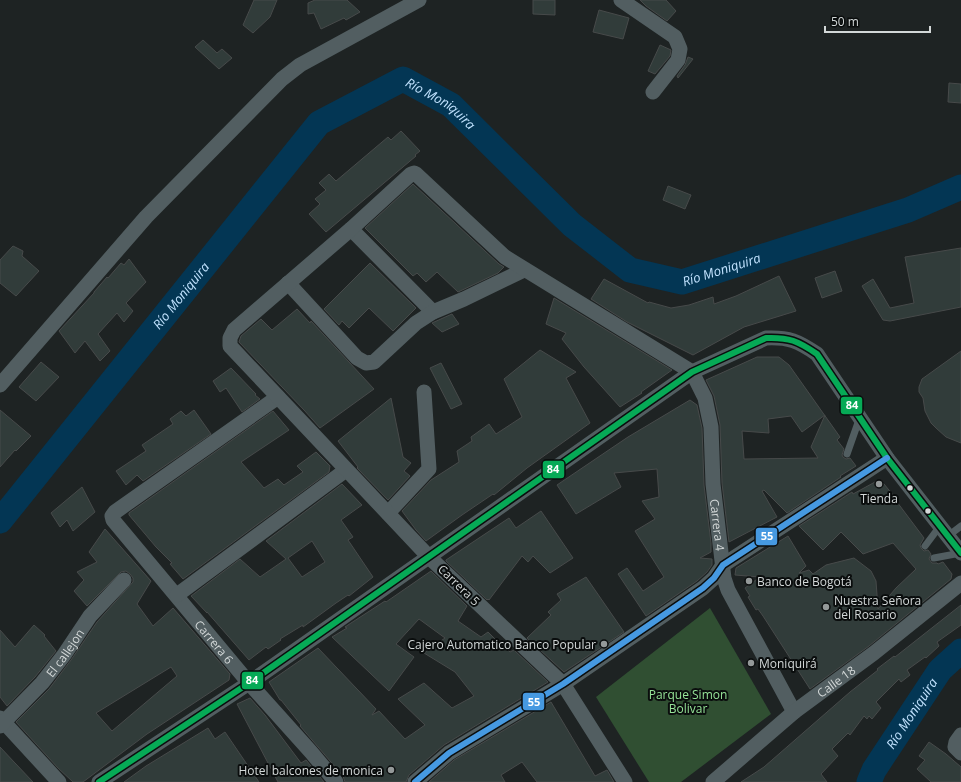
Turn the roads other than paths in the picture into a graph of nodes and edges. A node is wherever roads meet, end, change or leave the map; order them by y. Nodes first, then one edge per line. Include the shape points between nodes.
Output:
1 (419, 0) edge
2 (621, 0) edge
3 (653, 92) dead end
4 (351, 229) junction
5 (524, 270) junction
6 (288, 283) junction
7 (433, 312) junction
8 (692, 372) junction
9 (1, 383) edge
10 (424, 392) dead end
11 (278, 397) junction
12 (860, 417) junction
13 (847, 454) dead end
14 (887, 458) junction
15 (346, 470) junction
16 (388, 513) junction
17 (961, 526) edge
18 (944, 531) junction
19 (925, 546) dead end
20 (961, 553) edge
21 (429, 557) junction
22 (934, 558) dead end
23 (723, 565) junction
24 (124, 580) dead end
25 (961, 583) edge
26 (177, 595) junction
27 (249, 683) junction
28 (563, 684) junction
29 (794, 712) junction
30 (1, 723) edge
31 (961, 735) edge
32 (961, 753) edge
33 (59, 782) edge
34 (99, 782) edge
35 (336, 782) edge
36 (415, 782) edge
37 (625, 782) edge
38 (713, 782) edge

1 - 9 street via 300,65 282,79 146,216
2 - 3 street via 675,37 680,50 678,60
4 - 5 street via 414,173 505,257
4 - 6 street
4 - 7 street
5 - 7 street via 464,300
5 - 8 street
6 - 7 street via 357,358 366,363 374,362 416,323
6 - 11 street, Carrera 5 via 234,330 230,338 230,346
8 - 12 street via 766,338 792,339 818,354
8 - 21 street
8 - 23 street, Carrera 4 via 705,398 711,427 713,484
10 - 16 street via 429,469
11 - 15 street, Carrera 5
11 - 26 street, Carrera 6 via 112,516
12 - 13 lane
12 - 14 street
14 - 18 street
14 - 23 street via 849,480
15 - 16 street, Carrera 5
15 - 26 street
16 - 21 street, Carrera 5
17 - 18 lane
18 - 19 lane
18 - 20 street
20 - 22 lane
21 - 27 street
21 - 28 street, Carrera 5
23 - 28 street via 703,588
23 - 29 street, Carrera 4 via 728,590
24 - 30 street, El callejon via 90,616 42,683
25 - 29 street, Calle 18
26 - 27 street, Carrera 6
27 - 34 street
27 - 35 street, Carrera 6
28 - 36 street via 449,753
28 - 37 street, Carrera 5
29 - 38 street, Calle 18
30 - 33 street
31 - 32 street via 955,747

